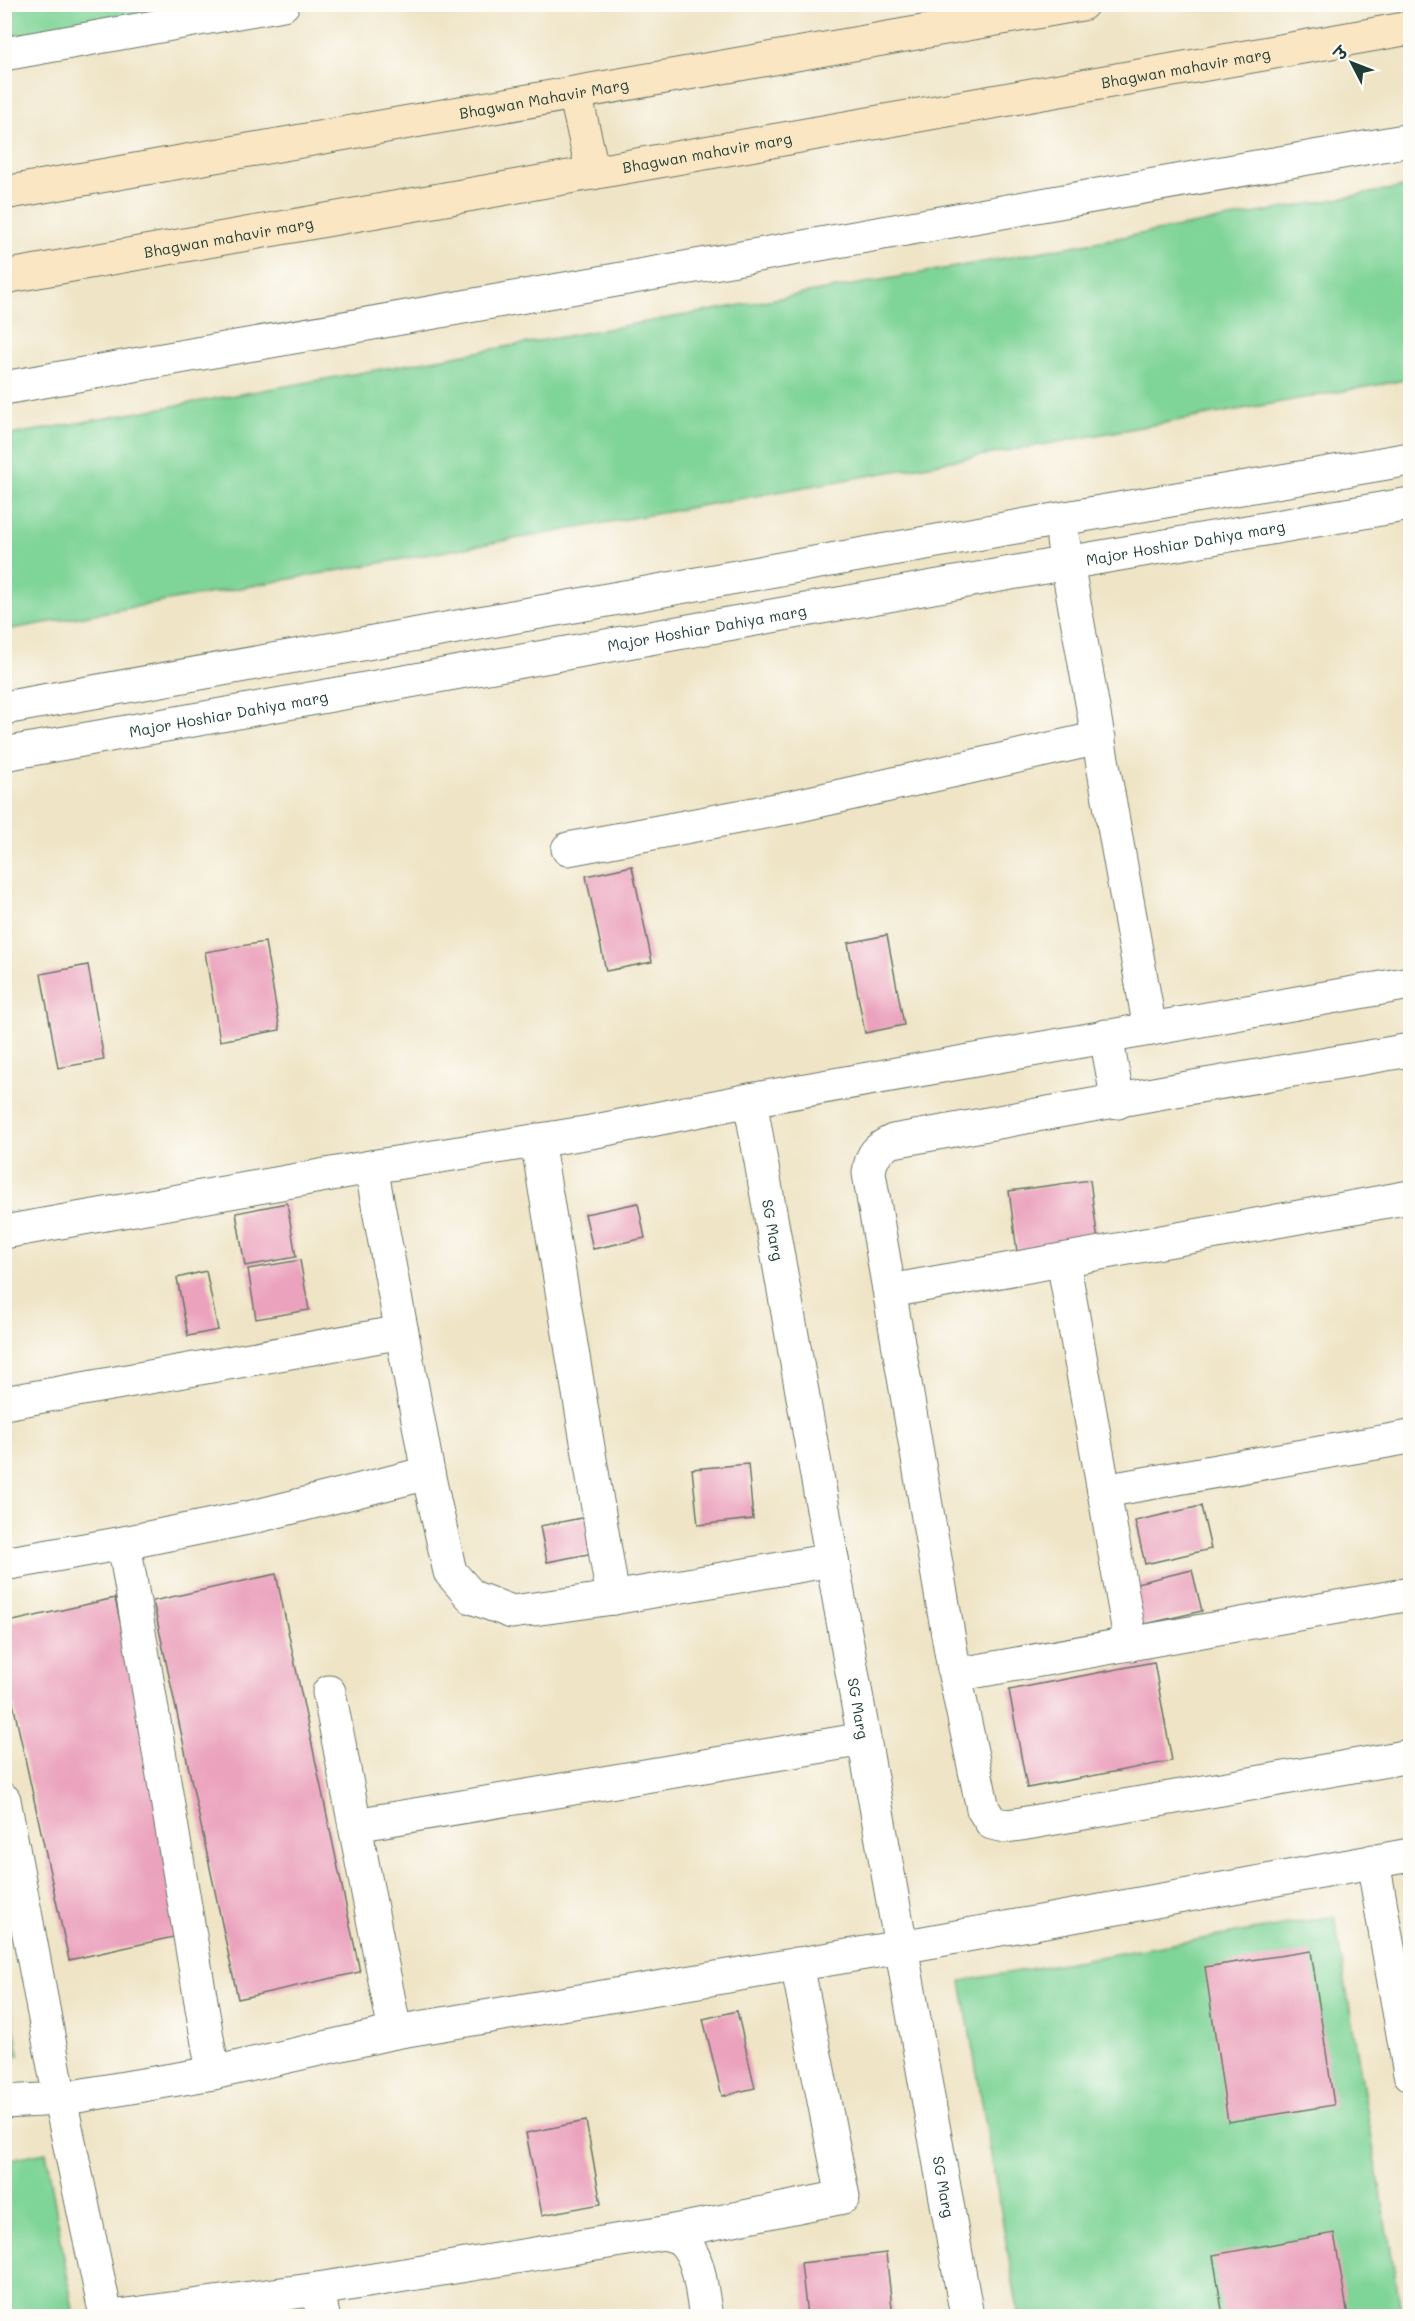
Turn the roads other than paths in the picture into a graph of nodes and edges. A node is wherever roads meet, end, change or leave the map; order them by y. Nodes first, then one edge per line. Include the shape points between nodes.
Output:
1 (284, 4) edge
2 (1082, 4) edge
3 (1410, 28) edge
4 (4, 54) edge
5 (575, 93) junction
6 (1410, 140) edge
7 (593, 173) junction
8 (4, 193) edge
9 (4, 277) edge
10 (4, 388) edge
11 (1410, 459) edge
12 (1410, 504) edge
13 (1060, 519) junction
14 (1067, 563) junction
15 (4, 708) edge
16 (1099, 738) junction
17 (4, 754) edge
18 (568, 849) dead end
19 (1410, 983) edge
20 (1149, 1029) junction
21 (1106, 1036) junction
22 (1410, 1050) edge
23 (750, 1100) junction
24 (1118, 1102) junction
25 (537, 1140) junction
26 (371, 1167) junction
27 (1410, 1197) edge
28 (4, 1232) edge
29 (1063, 1260) junction
30 (890, 1291) junction
31 (402, 1332) junction
32 (4, 1403) edge
33 (1410, 1437) edge
34 (428, 1473) junction
35 (1104, 1491) junction
36 (124, 1543) junction
37 (832, 1560) junction
38 (4, 1564) edge
39 (1410, 1593) edge
40 (614, 1598) junction
41 (1131, 1644) junction
42 (955, 1675) junction
43 (329, 1692) dead end
44 (864, 1739) junction
45 (1410, 1756) edge
46 (4, 1800) edge
47 (355, 1825) junction
48 (1410, 1855) edge
49 (1374, 1862) junction
50 (901, 1947) junction
51 (797, 1964) junction
52 (395, 2032) junction
53 (1407, 2041) edge
54 (213, 2073) junction
55 (1410, 2074) edge
56 (60, 2099) junction
57 (4, 2102) edge
58 (664, 2233) junction
59 (320, 2302) edge
60 (106, 2316) edge
61 (119, 2316) edge
62 (706, 2316) edge
63 (967, 2316) edge

1 - 4 street
2 - 5 main road, Bhagwan Mahavir Marg
3 - 7 main road, Bhagwan mahavir marg
5 - 7 main road
5 - 8 main road, Bhagwan Mahavir Marg
6 - 10 street
7 - 9 main road, Bhagwan mahavir marg
11 - 13 street
12 - 14 street, Major Hoshiar Dahiya marg
13 - 14 street
13 - 15 street
14 - 16 street
14 - 17 street, Major Hoshiar Dahiya marg
16 - 18 street via 791,807
16 - 20 street
19 - 20 street
20 - 21 street
21 - 23 street
21 - 24 street
22 - 24 street
23 - 25 street
23 - 37 street, SG Marg
24 - 30 street via 893,1141 880,1147 870,1158 869,1173
25 - 26 street
25 - 40 street
26 - 28 street
26 - 31 street
27 - 29 street
29 - 30 street
29 - 35 street
30 - 42 street
31 - 32 street
31 - 34 street
33 - 35 street
34 - 36 street via 257,1516
34 - 40 street via 450,1572 472,1597 512,1612
35 - 41 street
36 - 38 street
36 - 54 street
37 - 40 street
37 - 44 street, SG Marg
39 - 41 street
41 - 42 street
42 - 45 street via 983,1809 992,1823 1006,1826
43 - 47 street
44 - 47 street
44 - 50 street, SG Marg
46 - 56 street
47 - 52 street
48 - 49 street
49 - 50 street
49 - 53 street
50 - 51 street
50 - 63 street, SG Marg
51 - 52 street
51 - 58 street via 843,2197
52 - 54 street
53 - 55 street
54 - 56 street
56 - 57 street
56 - 60 street
58 - 59 street
58 - 62 street via 680,2238 689,2249 697,2267
59 - 61 street

